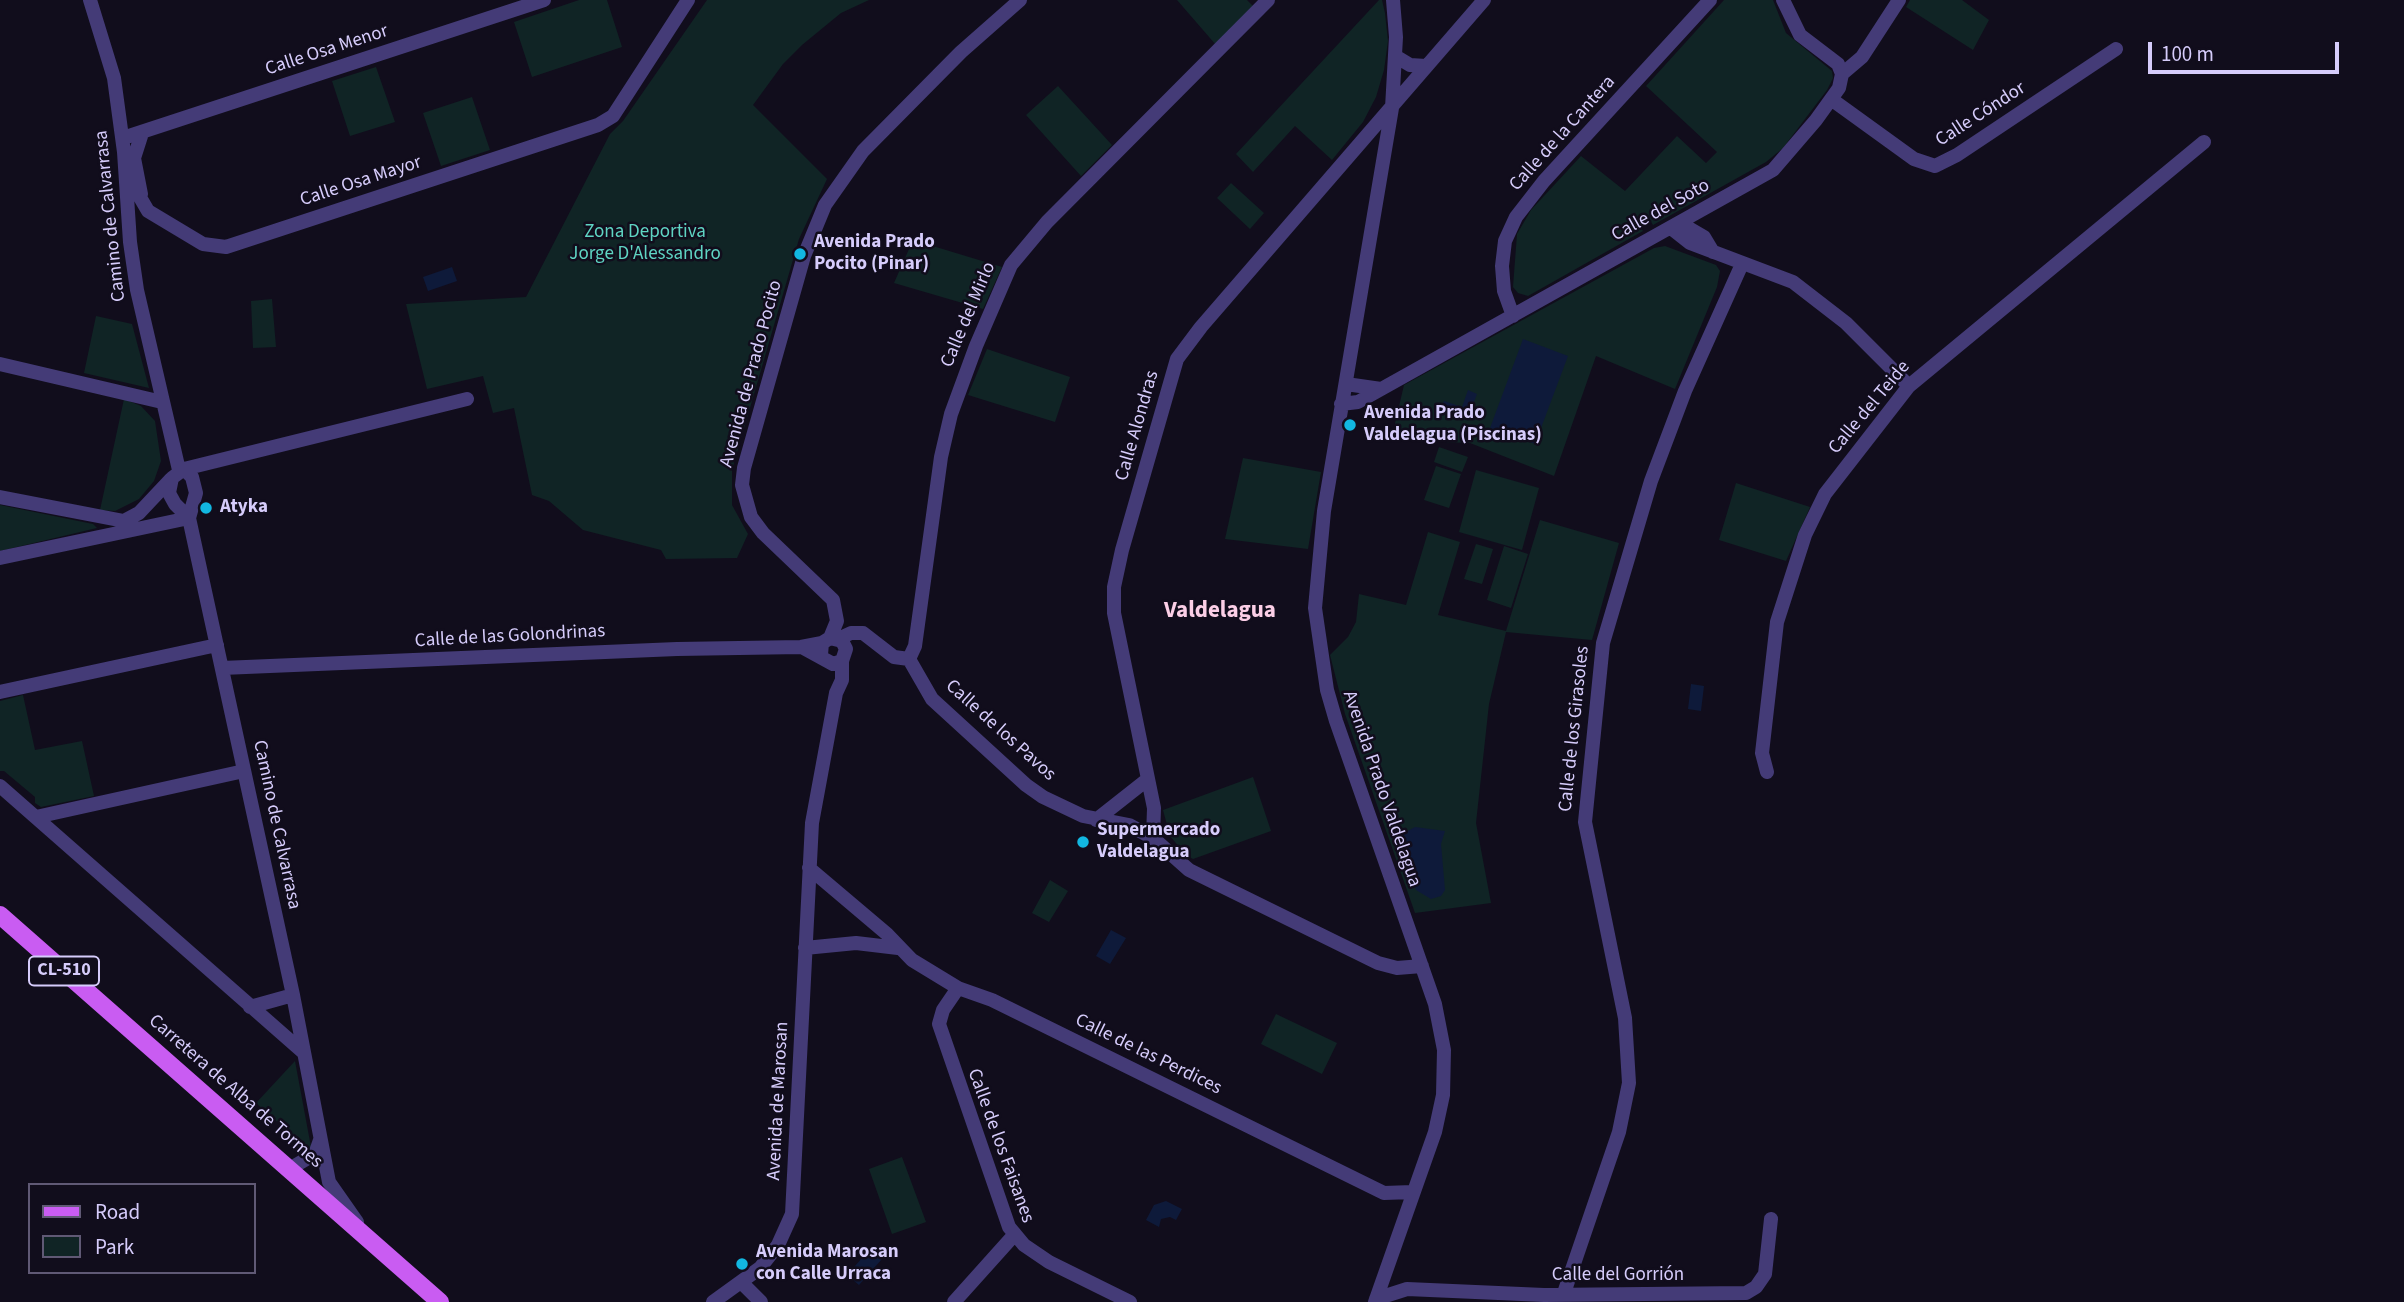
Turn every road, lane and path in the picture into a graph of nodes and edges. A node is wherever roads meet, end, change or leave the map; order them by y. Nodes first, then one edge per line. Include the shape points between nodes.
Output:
1 (90, 0) edge
2 (544, 0) edge
3 (688, 0) edge
4 (1020, 0) edge
5 (1268, 0) edge
6 (1393, 0) edge
7 (1484, 0) edge
8 (1710, 0) edge
9 (1783, 0) edge
10 (1899, 0) edge
11 (2116, 49) dead end
12 (1395, 56) junction
13 (1426, 66) junction
14 (1842, 74) junction
15 (1831, 99) junction
16 (1392, 108) junction
17 (142, 133) junction
18 (123, 138) junction
19 (2204, 142) dead end
20 (1360, 144) junction
21 (1385, 159) junction
22 (130, 170) junction
23 (1704, 210) junction
24 (1676, 226) junction
25 (1704, 237) junction
26 (1713, 252) junction
27 (1742, 264) junction
28 (1513, 316) junction
29 (0, 364) edge
30 (1346, 384) junction
31 (1909, 386) junction
32 (1381, 389) junction
33 (467, 399) dead end
34 (162, 402) junction
35 (1341, 404) junction
36 (178, 472) junction
37 (0, 497) edge
38 (188, 511) junction
39 (125, 526) junction
40 (0, 558) edge
41 (217, 645) junction
42 (832, 650) junction
43 (909, 659) junction
44 (222, 668) junction
45 (0, 692) edge
46 (244, 771) junction
47 (1767, 772) dead end
48 (1147, 779) junction
49 (0, 786) edge
50 (36, 817) junction
51 (1096, 820) junction
52 (1153, 838) junction
53 (809, 868) junction
54 (0, 915) edge
55 (871, 922) junction
56 (861, 943) junction
57 (805, 948) junction
58 (898, 948) junction
59 (1422, 966) junction
60 (958, 988) junction
61 (293, 995) junction
62 (250, 1007) junction
63 (303, 1052) junction
64 (320, 1140) junction
65 (291, 1168) junction
66 (1384, 1192) junction
67 (1412, 1192) junction
68 (1771, 1219) dead end
69 (1401, 1229) junction
70 (1015, 1234) junction
71 (370, 1238) junction
72 (1390, 1262) junction
73 (742, 1283) junction
74 (1407, 1289) junction
75 (1564, 1293) junction
76 (1376, 1301) edge
77 (440, 1302) edge
78 (713, 1302) edge
79 (761, 1302) edge
80 (954, 1302) edge
81 (1130, 1302) edge

1 - 18 street, Camino de Calvarrasa via 110,58
2 - 17 street, Calle Osa Menor
3 - 22 street, Calle Osa Mayor via 612,116 598,125 226,247 203,244 142,206
4 - 42 street, Avenida de Prado Pocito via 863,151 825,205 808,245 742,485 751,517 762,533 832,600 837,621
5 - 43 street, Calle del Mirlo via 1046,222 1011,265 951,414 915,646
6 - 12 street, Avenida Prado Valdelagua
7 - 13 street, Calle Alondras
8 - 28 street, Calle de la Cantera via 1516,217 1505,241 1502,266
9 - 14 street via 1800,35 1839,64
10 - 14 street, Calle del Soto via 1862,57
11 - 15 street, Calle Cóndor via 1935,166 1914,159
12 - 13 street via 1410,65
12 - 16 street, Avenida Prado Valdelagua
13 - 16 street, Calle Alondras
14 - 15 street, Calle del Soto
15 - 23 street, Calle del Soto via 1773,170
16 - 20 street, Calle Alondras
16 - 21 street, Avenida Prado Valdelagua
17 - 18 street, Calle Osa Menor
17 - 22 street
18 - 22 street, Camino de Calvarrasa
19 - 31 street, Calle del Teide
20 - 21 street
20 - 48 street, Calle Alondras via 1177,359 1114,587 1114,613
21 - 30 street, Avenida Prado Valdelagua
22 - 34 street, Camino de Calvarrasa via 130,242
23 - 24 street, Calle del Soto
23 - 25 street
24 - 25 street
24 - 26 street via 1690,243
24 - 28 street, Calle del Soto
25 - 26 street
26 - 27 street
27 - 31 street via 1793,282 1821,302
27 - 75 street, Calle de los Girasoles via 1651,481 1603,643 1585,822 1625,1018 1629,1083 1619,1132
28 - 32 street, Calle del Soto
29 - 34 street
30 - 32 street
30 - 35 street, Avenida Prado Valdelagua
31 - 47 street, Calle del Teide via 1825,494 1805,535 1777,622 1762,753
32 - 35 street, Calle del Soto via 1358,402
33 - 36 street
34 - 36 street, Camino de Calvarrasa
35 - 59 street, Avenida Prado Valdelagua via 1318,564 1318,635 1336,721
36 - 38 street via 169,493
36 - 38 street via 192,477 196,493
36 - 39 street
37 - 39 street
38 - 39 street
38 - 41 street, Camino de Calvarrasa
39 - 40 street
41 - 44 street, Camino de Calvarrasa
41 - 45 street
42 - 43 street via 851,633 863,633 894,657
42 - 44 street, Calle de las Golondrinas via 801,647
42 - 53 street, Avenida de Prado Pocito via 842,680 812,823
43 - 51 street, Calle de los Pavos via 932,699 1026,785 1066,809
44 - 46 street, Camino de Calvarrasa
46 - 50 street
46 - 61 street, Camino de Calvarrasa
48 - 51 street
48 - 52 street, Calle Alondras via 1154,808
49 - 50 street
50 - 62 street
51 - 52 street, Calle de los Pavos via 1129,825
52 - 59 street, Calle de los Pavos via 1189,870 1358,953 1398,968
53 - 55 street, Calle de las Perdices
53 - 57 street, Avenida de Marosan
54 - 65 main road, Carretera de Alba de Tormes / CL-510
55 - 56 street
55 - 58 street, Calle de las Perdices
56 - 57 street, Calle de las Perdices
56 - 58 street, Calle de las Perdices
57 - 73 street, Avenida de Marosan via 792,1214 778,1245
58 - 60 street, Calle de las Perdices
59 - 67 street, Avenida Prado Valdelagua via 1440,1022 1445,1071 1436,1132
60 - 66 street, Calle de las Perdices via 992,1000
60 - 70 street, Calle de los Faisanes via 939,1024 997,1198
61 - 62 street
61 - 63 street, Camino de Calvarrasa
62 - 63 street
63 - 64 street, Camino de Calvarrasa
64 - 65 street via 315,1154
64 - 71 street, Camino de Calvarrasa via 329,1182
65 - 71 main road, Carretera de Alba de Tormes / CL-510
66 - 67 street, Calle de las Perdices
66 - 69 street
67 - 69 street, Avenida Prado Valdelagua
68 - 75 street, Calle del Gorrión via 1765,1274 1746,1293
69 - 72 street, Avenida Prado Valdelagua
70 - 80 street, Calle de los Faisanes
70 - 81 street via 1049,1262
71 - 77 main road, Carretera de Alba de Tormes / CL-510
72 - 74 street
72 - 76 street, Avenida Prado Valdelagua
73 - 78 street, Avenida de Marosan
73 - 79 street
74 - 75 street, Calle del Gorrión
74 - 76 street, Calle del Gorrión

